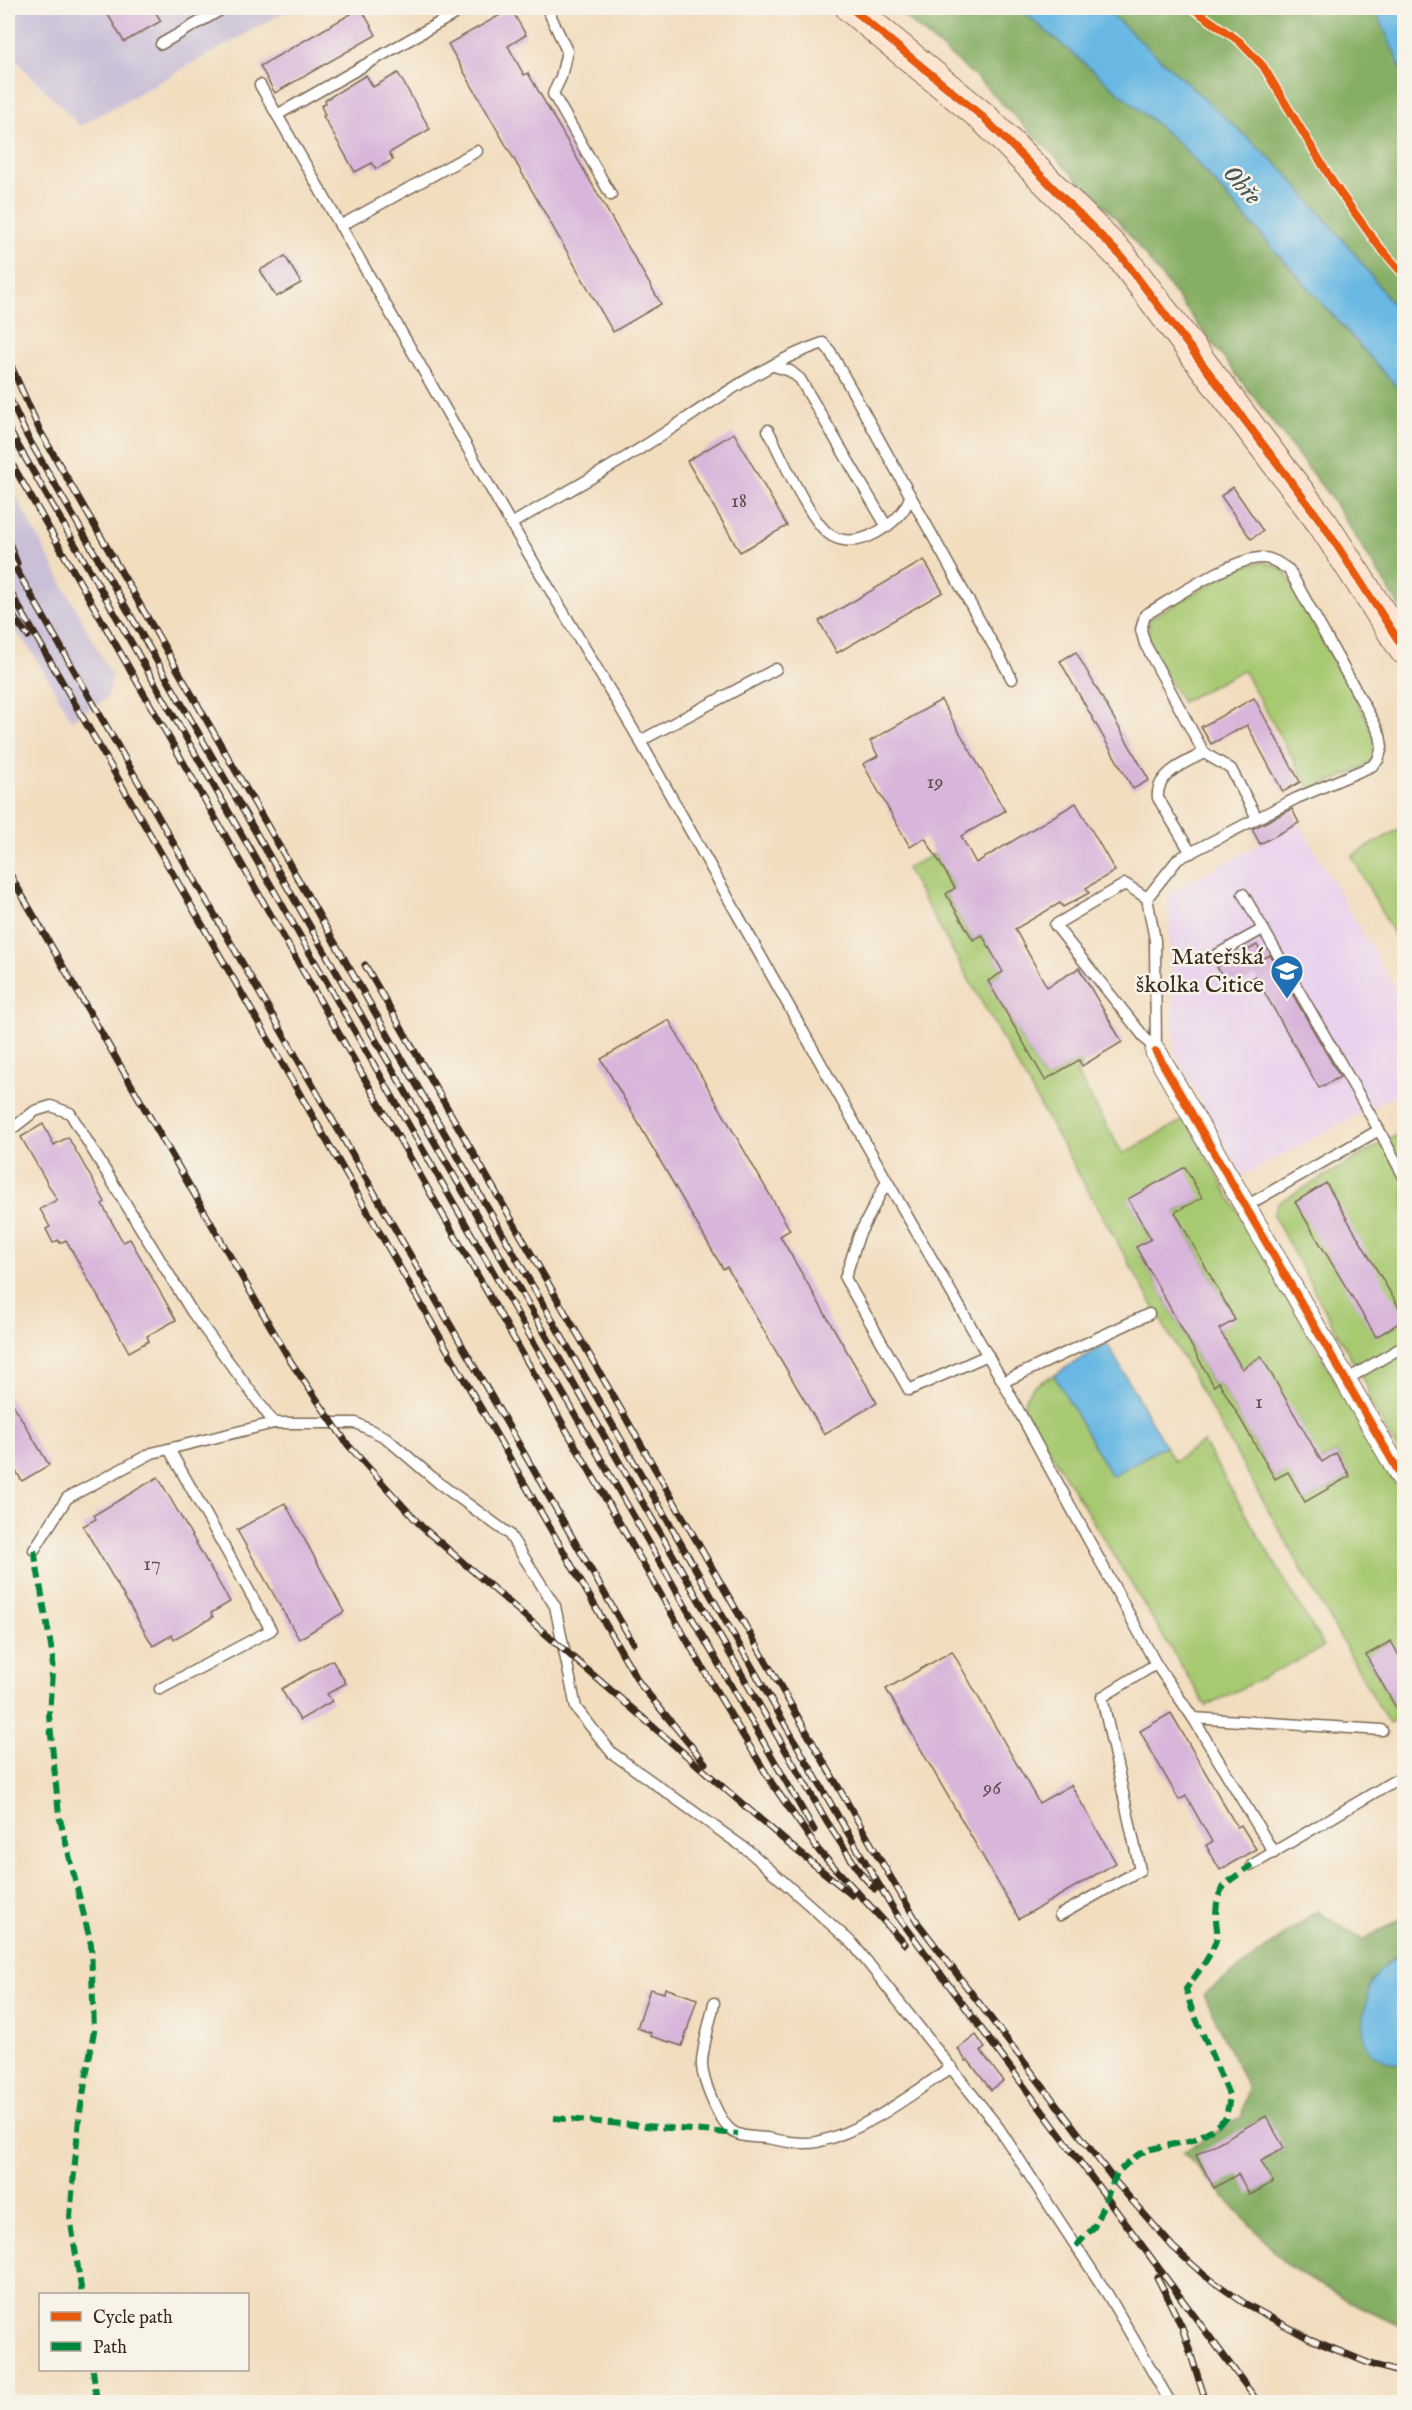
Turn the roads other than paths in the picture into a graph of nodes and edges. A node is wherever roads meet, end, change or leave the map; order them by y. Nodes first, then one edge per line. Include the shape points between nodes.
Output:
1 (224, 8) edge
2 (465, 8) edge
3 (547, 8) edge
4 (851, 8) edge
5 (161, 44) dead end
6 (260, 85) dead end
7 (277, 115) junction
8 (477, 151) dead end
9 (611, 195) dead end
10 (340, 226) junction
11 (774, 366) junction
12 (768, 430) dead end
13 (910, 497) junction
14 (511, 524) junction
15 (887, 527) junction
16 (1404, 649) edge
17 (776, 669) dead end
18 (1012, 679) dead end
19 (640, 741) junction
20 (1204, 753) junction
21 (1257, 818) junction
22 (1191, 853) junction
23 (1243, 894) dead end
24 (1147, 898) junction
25 (1263, 929) junction
26 (1209, 959) dead end
27 (1156, 1052) junction
28 (13, 1128) dead end
29 (1379, 1130) junction
30 (1404, 1177) edge
31 (887, 1181) junction
32 (1246, 1206) junction
33 (1149, 1314) dead end
34 (1404, 1346) edge
35 (988, 1354) junction
36 (1346, 1380) junction
37 (1003, 1382) junction
38 (274, 1423) junction
39 (169, 1449) junction
40 (1404, 1481) edge
41 (34, 1550) dead end
42 (1156, 1664) junction
43 (160, 1689) dead end
44 (1193, 1718) junction
45 (1382, 1730) dead end
46 (1404, 1775) edge
47 (1274, 1852) junction
48 (1252, 1865) dead end
49 (1060, 1915) dead end
50 (714, 2003) dead end
51 (952, 2067) junction
52 (1170, 2403) edge

1 - 5 lane
2 - 7 lane
3 - 9 lane via 567,51 553,94
4 - 16 street via 984,118 1121,256 1323,524
6 - 7 lane
7 - 10 lane
8 - 10 lane
10 - 14 lane
11 - 13 lane via 824,343
11 - 14 lane
11 - 15 lane via 800,379
12 - 15 lane via 808,507 831,536 856,541
13 - 15 lane via 899,517
13 - 18 lane
14 - 19 lane
17 - 19 lane
19 - 31 lane
20 - 21 lane via 1231,769
20 - 21 lane via 1145,644 1141,630 1145,615 1238,563 1263,558 1276,561 1289,570 1374,723 1382,747 1372,766
20 - 22 lane via 1164,778 1157,790
21 - 22 lane
22 - 24 lane via 1170,867
23 - 25 lane
24 - 27 lane via 1155,940
24 - 27 lane via 1125,884 1055,925
25 - 26 lane
25 - 29 lane
27 - 32 street
28 - 38 lane via 51,1106 70,1113 192,1312
29 - 30 lane
29 - 32 lane
31 - 35 lane
31 - 35 lane via 859,1235 845,1278 903,1380 909,1390
32 - 36 street
33 - 37 lane
34 - 36 lane
35 - 37 lane
36 - 40 street
37 - 42 lane
38 - 39 lane
38 - 51 lane via 356,1423 386,1437 440,1484 509,1534 555,1606 576,1708 612,1753 750,1852 853,1944
39 - 41 lane via 152,1453 67,1498
39 - 43 lane via 271,1630
42 - 44 lane
42 - 49 lane via 1102,1697 1140,1869
44 - 45 lane
44 - 47 lane
46 - 47 lane
47 - 48 lane
50 - 51 lane via 702,2065 719,2113 730,2130 738,2134 815,2142 863,2124
51 - 52 lane via 998,2127 1102,2285

